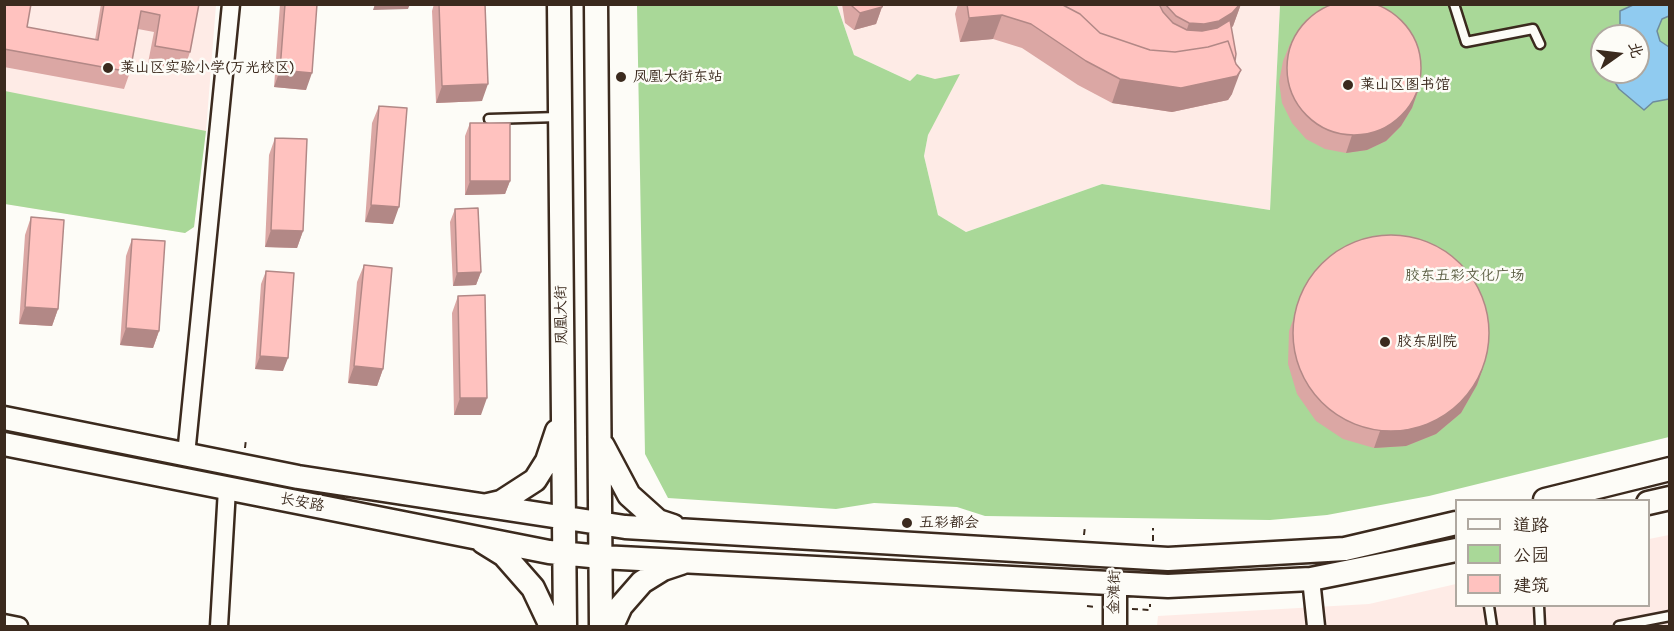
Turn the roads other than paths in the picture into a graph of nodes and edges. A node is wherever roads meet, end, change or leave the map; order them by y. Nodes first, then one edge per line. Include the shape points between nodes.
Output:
1 (231, 4) edge
2 (559, 4) edge
3 (596, 4) edge
4 (1454, 4) edge
5 (1540, 44) dead end
6 (560, 117) junction
7 (489, 119) dead end
8 (563, 409) junction
9 (4, 418) edge
10 (600, 440) junction
11 (4, 444) edge
12 (186, 454) junction
13 (1670, 469) edge
14 (227, 489) junction
15 (1670, 498) edge
16 (1553, 499) edge
17 (1650, 503) edge
18 (484, 506) junction
19 (565, 518) junction
20 (601, 523) junction
21 (1455, 523) edge
22 (686, 531) junction
23 (474, 537) junction
24 (1455, 549) edge
25 (565, 553) junction
26 (601, 557) junction
27 (1116, 557) junction
28 (685, 562) junction
29 (1311, 579) junction
30 (1115, 585) junction
31 (1489, 607) edge
32 (1539, 607) edge
33 (1670, 616) edge
34 (4, 623) edge
35 (19, 627) edge
36 (219, 627) edge
37 (551, 627) edge
38 (565, 627) edge
39 (601, 627) edge
40 (612, 627) edge
41 (1115, 627) edge
42 (1316, 627) edge
43 (1492, 627) edge
44 (1540, 627) edge
45 (1619, 627) edge

1 - 12 street
2 - 6 street, 凤凰大街
3 - 10 street
4 - 5 lane via 1466,42 1533,29
6 - 7 lane
6 - 8 street, 凤凰大街
8 - 18 street via 547,461 535,480 501,501
8 - 19 street, 凤凰大街
9 - 12 street, 长安路
10 - 20 street
10 - 22 street via 629,495 644,511 658,521
11 - 14 street, 长安路
12 - 18 street, 长安路 via 298,477
13 - 16 street
14 - 23 street, 长安路
14 - 36 street
15 - 17 street
18 - 19 street, 长安路
19 - 20 street, 长安路
19 - 25 street, 凤凰大街
20 - 22 street, 长安路
20 - 26 street
21 - 27 street via 1345,549 1168,559
22 - 27 street
23 - 25 street, 长安路
23 - 37 street via 504,555 521,573 533,588
24 - 29 street, 长安路
25 - 26 street, 长安路
25 - 38 street, 凤凰大街
26 - 28 street, 长安路
26 - 39 street
27 - 30 street, 金滩街
28 - 30 street, 长安路
28 - 40 street via 642,582 621,606
29 - 30 street, 长安路
29 - 42 street
30 - 41 street, 金滩街
31 - 43 lane
32 - 44 lane
33 - 45 lane
34 - 35 street

